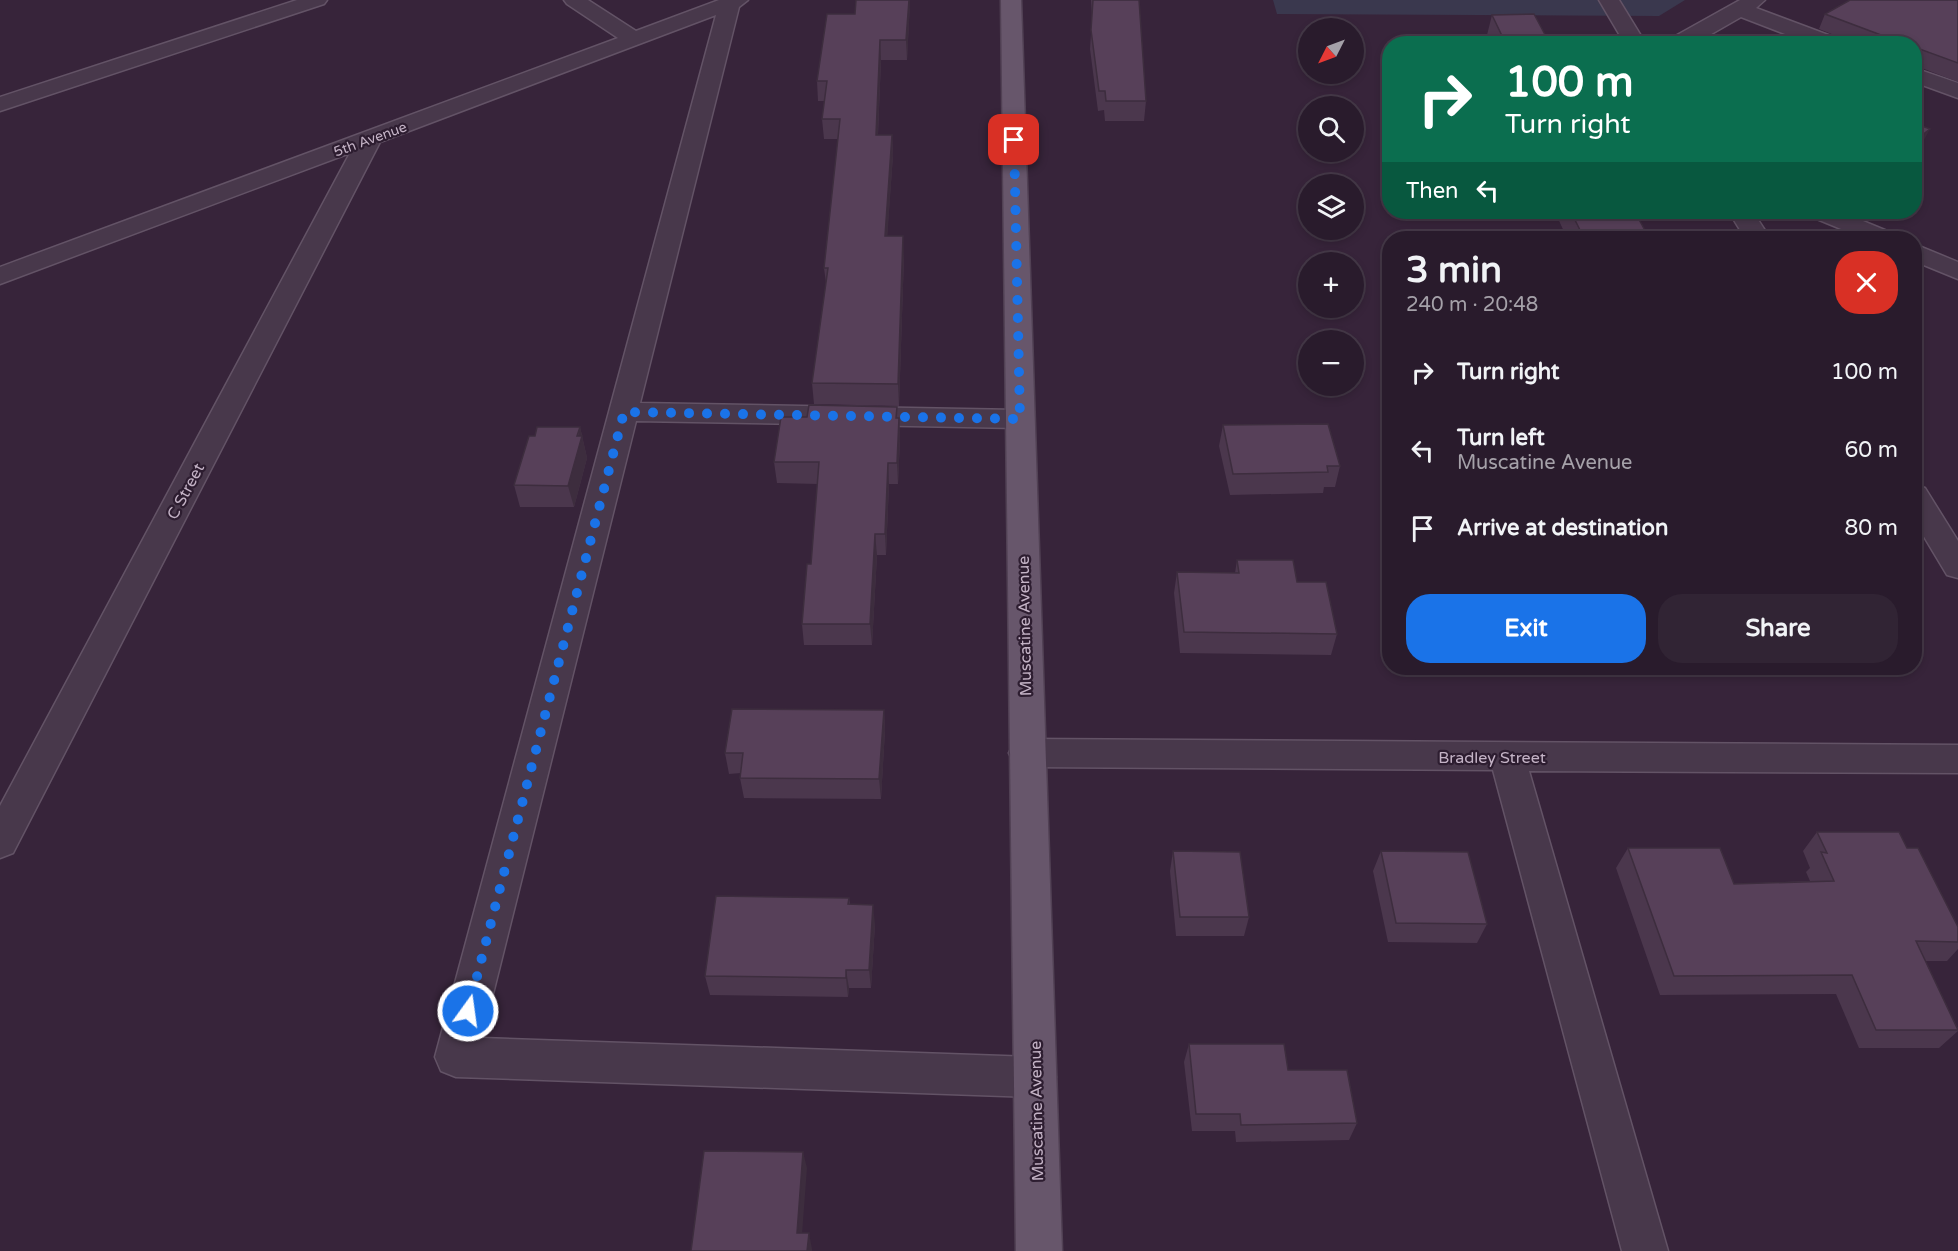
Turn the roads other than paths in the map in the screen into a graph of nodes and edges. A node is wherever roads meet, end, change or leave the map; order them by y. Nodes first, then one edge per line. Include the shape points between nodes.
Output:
1 (317, 0) edge
2 (574, 0) edge
3 (1011, 0) edge
4 (1610, 0) edge
5 (734, 2) edge
6 (1748, 5) edge
7 (1631, 36) edge
8 (1692, 36) edge
9 (1814, 36) edge
10 (633, 38) junction
11 (1922, 78) edge
12 (1958, 91) edge
13 (0, 104) edge
14 (369, 140) junction
15 (1838, 219) edge
16 (1866, 231) edge
17 (1922, 255) edge
18 (1958, 271) edge
19 (0, 276) edge
20 (624, 412) junction
21 (1020, 419) junction
22 (1922, 508) edge
23 (1958, 567) edge
24 (1027, 753) junction
25 (1507, 757) junction
26 (1958, 759) edge
27 (0, 842) edge
28 (1035, 1077) junction
29 (1039, 1251) edge
30 (1645, 1251) edge

1 - 13 street
2 - 10 street
3 - 21 main road, Muscatine Avenue
4 - 7 street
5 - 10 street, 5th Avenue
5 - 20 street
6 - 8 street
6 - 9 street
10 - 14 street, 5th Avenue
11 - 12 street
14 - 19 street, 5th Avenue
14 - 27 street, C Street
15 - 16 street
17 - 18 street
20 - 21 street
20 - 28 street via 456,1057
21 - 24 main road, Muscatine Avenue
22 - 23 street
24 - 25 street, Bradley Street
24 - 28 main road, Muscatine Avenue
25 - 26 street, Bradley Street
25 - 30 street
28 - 29 main road, Muscatine Avenue

